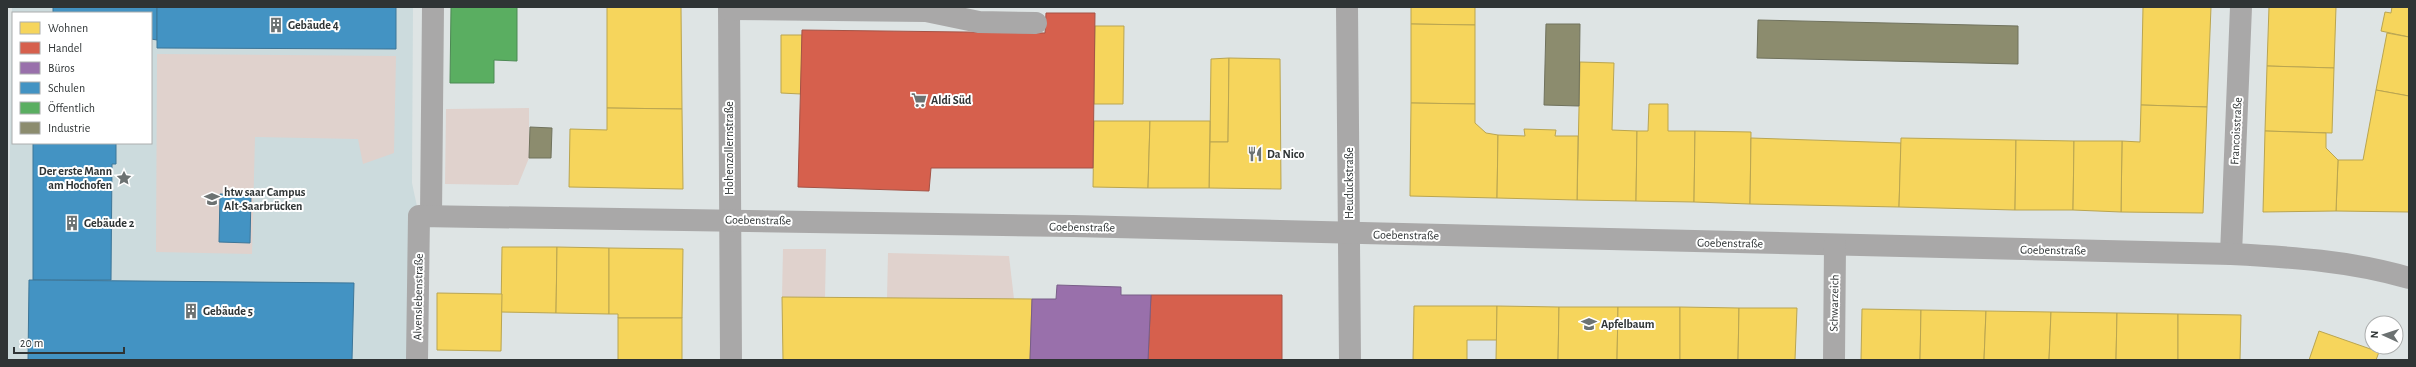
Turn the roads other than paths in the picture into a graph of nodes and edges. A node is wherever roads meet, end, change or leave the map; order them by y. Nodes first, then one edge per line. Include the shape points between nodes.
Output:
1 (433, 7) edge
2 (1347, 7) edge
3 (2241, 7) edge
4 (729, 8) edge
5 (1036, 22) dead end
6 (431, 215) junction
7 (730, 220) junction
8 (1349, 234) junction
9 (1835, 246) junction
10 (2231, 254) junction
11 (2409, 278) edge
12 (417, 360) edge
13 (731, 360) edge
14 (1350, 360) edge
15 (1834, 360) edge

1 - 6 street
2 - 8 street, Heuduckstraße
3 - 10 street, Francoisstraße
4 - 5 street via 926,11 979,22
4 - 7 street, Hohenzollernstraße
6 - 7 street, Goebenstraße
6 - 12 street, Alvenslebenstraße via 419,216
7 - 8 street, Goebenstraße
7 - 13 street, Hohenzollernstraße
8 - 9 street, Goebenstraße
8 - 14 street, Heuduckstraße
9 - 10 street, Goebenstraße
9 - 15 street, Schwarzeich
10 - 11 street, Goebenstraße via 2329,263 2389,272

